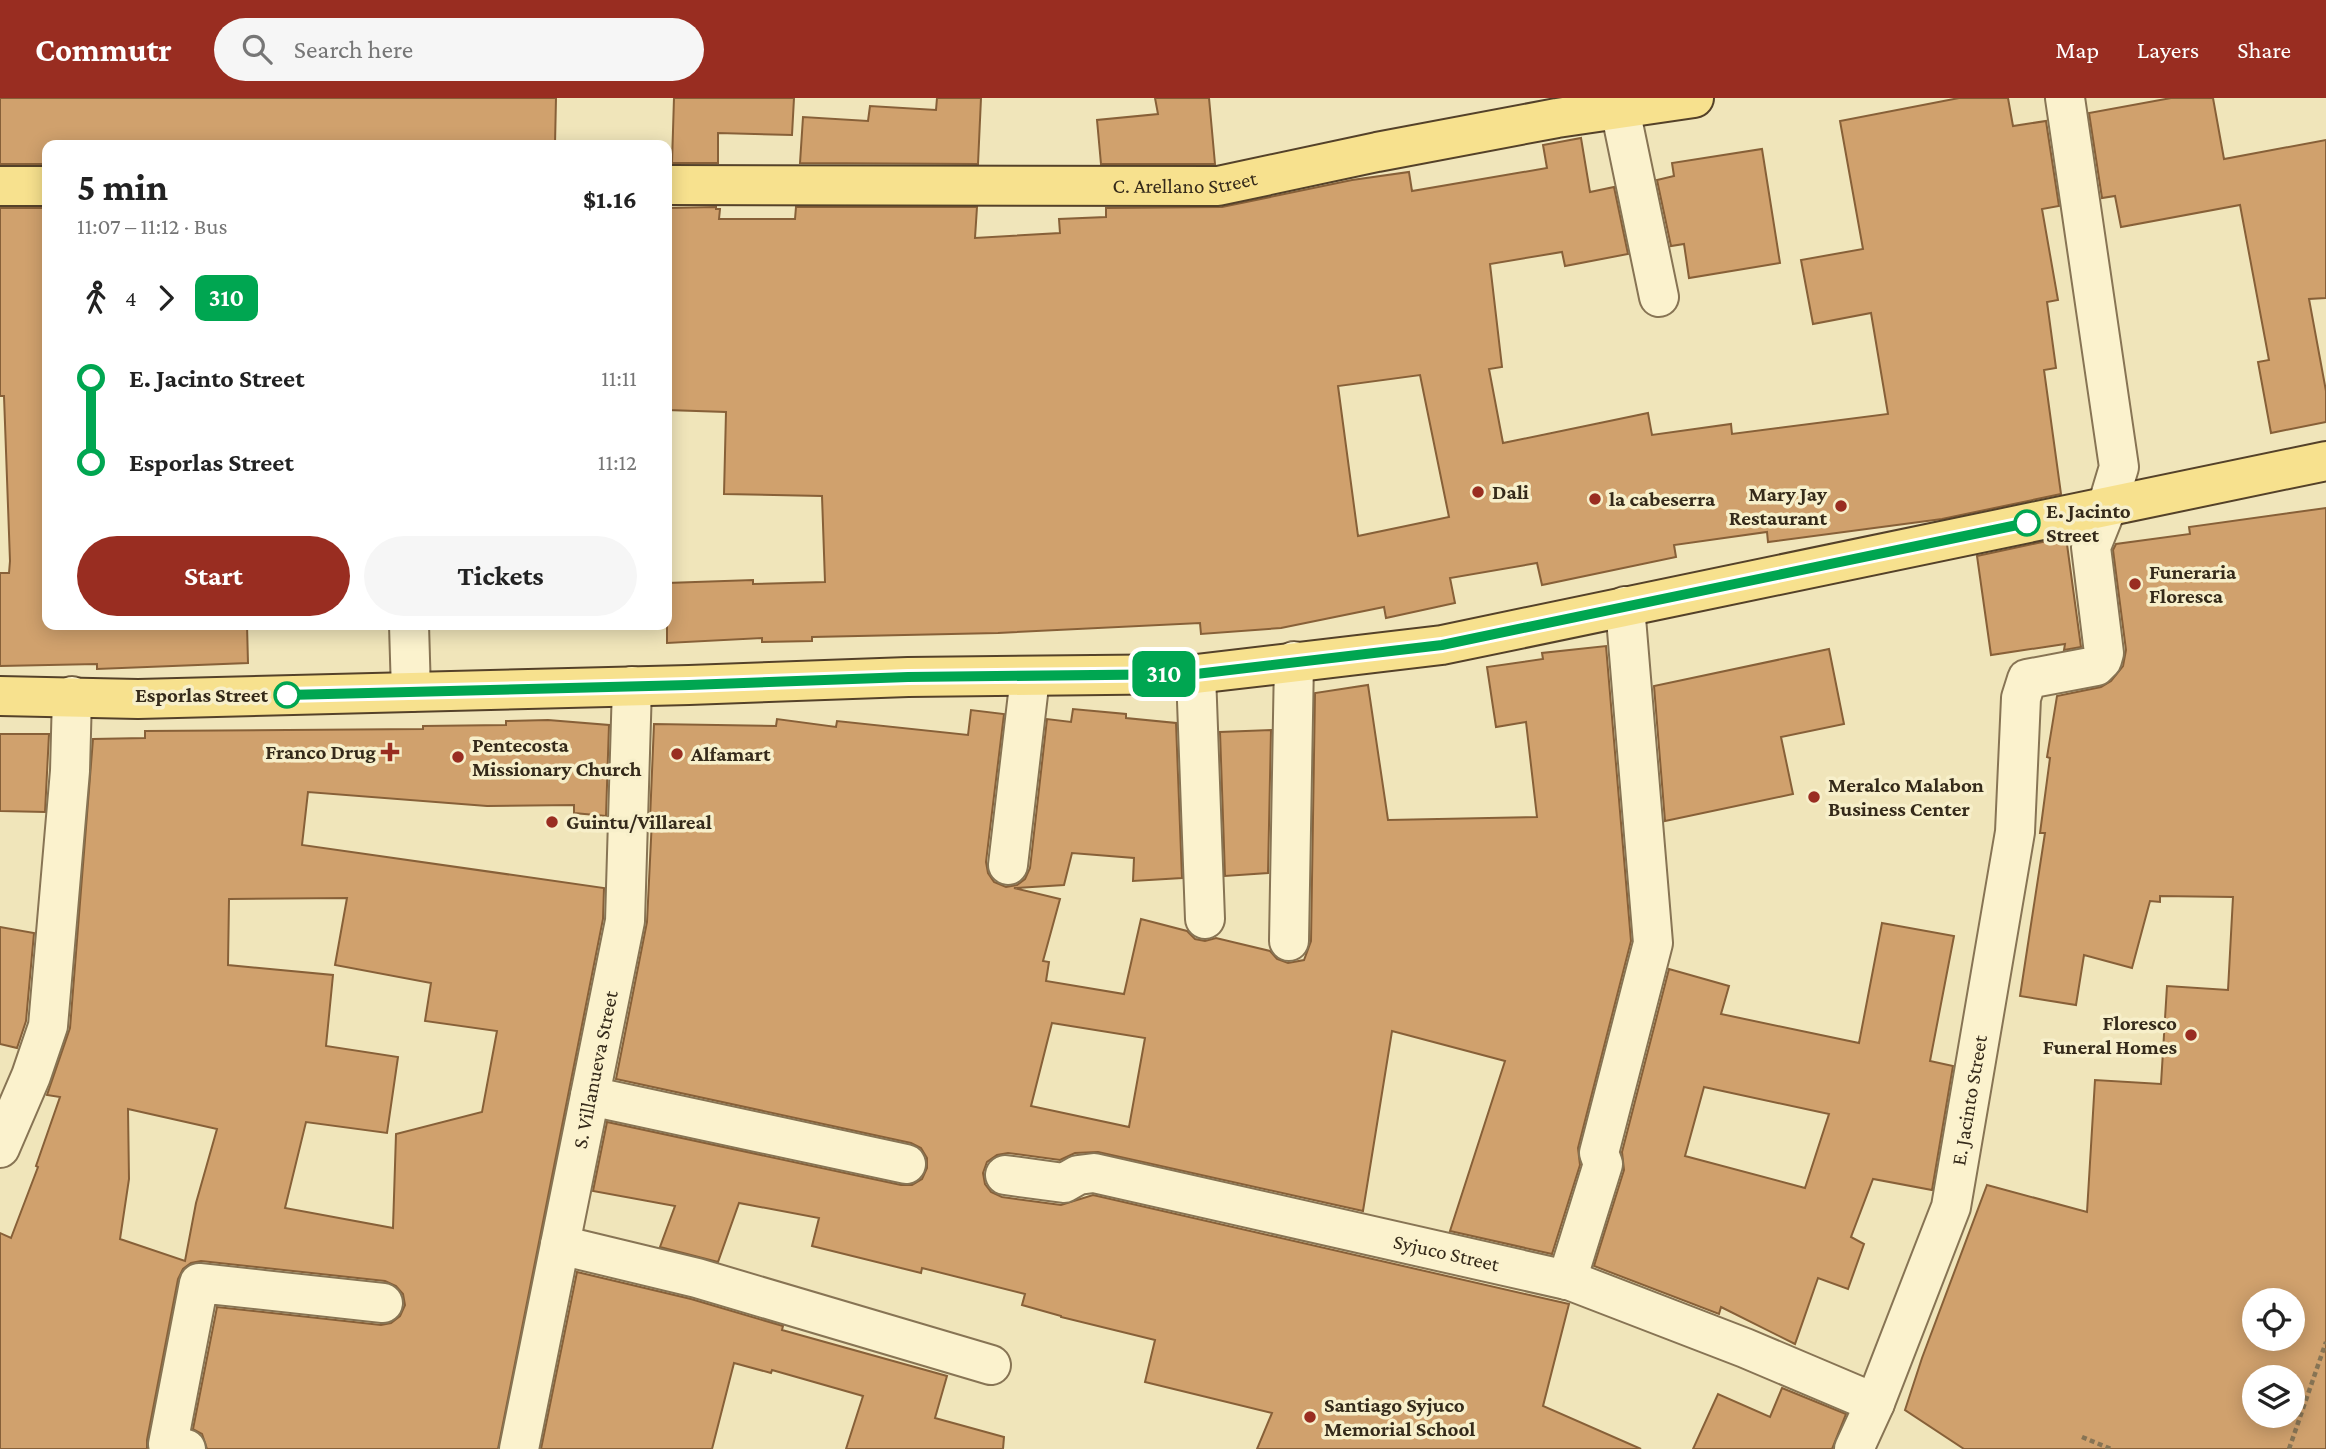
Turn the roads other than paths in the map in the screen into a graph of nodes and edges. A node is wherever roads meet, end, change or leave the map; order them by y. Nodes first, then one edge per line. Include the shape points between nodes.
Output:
1 (1694, 98) edge
2 (2066, 98) edge
3 (1620, 109) junction
4 (672, 185) edge
5 (0, 186) edge
6 (42, 186) edge
7 (1658, 297) dead end
8 (2326, 461) edge
9 (2107, 507) junction
10 (1625, 606) junction
11 (408, 630) edge
12 (1294, 660) junction
13 (1196, 674) junction
14 (1030, 677) junction
15 (632, 686) junction
16 (411, 692) junction
17 (0, 696) edge
18 (72, 696) junction
19 (1008, 865) dead end
20 (1205, 919) dead end
21 (1289, 941) dead end
22 (590, 1096) junction
23 (0, 1148) edge
24 (906, 1164) dead end
25 (1005, 1175) dead end
26 (560, 1245) junction
27 (1567, 1280) junction
28 (383, 1303) dead end
29 (990, 1364) dead end
30 (1875, 1403) junction
31 (186, 1449) edge
32 (519, 1449) edge
33 (1854, 1449) edge

1 - 3 main road, C. Arellano Street
2 - 9 street via 2119,467
3 - 4 main road, C. Arellano Street via 1218,186
3 - 7 street
5 - 6 main road
8 - 9 main road
9 - 10 main road
9 - 30 street, E. Jacinto Street via 2091,547 2102,660 2095,666 2027,679 2021,698 2015,832 1951,1207
10 - 12 main road via 1442,645
10 - 27 street via 1653,943 1599,1153 1603,1164
11 - 16 street
12 - 13 main road
12 - 21 street
13 - 14 main road
13 - 20 street
14 - 15 main road
14 - 19 street
15 - 16 main road
15 - 22 street, S. Villanueva Street via 625,921
16 - 18 main road via 138,699
17 - 18 main road
18 - 23 street via 48,1026
22 - 24 street
22 - 26 street, S. Villanueva Street
25 - 27 street, Syjuco Street via 1064,1183 1094,1173
26 - 29 street via 696,1278
26 - 32 street, S. Villanueva Street
27 - 30 street, Syjuco Street
28 - 31 street via 199,1283 168,1444
30 - 33 street, E. Jacinto Street

